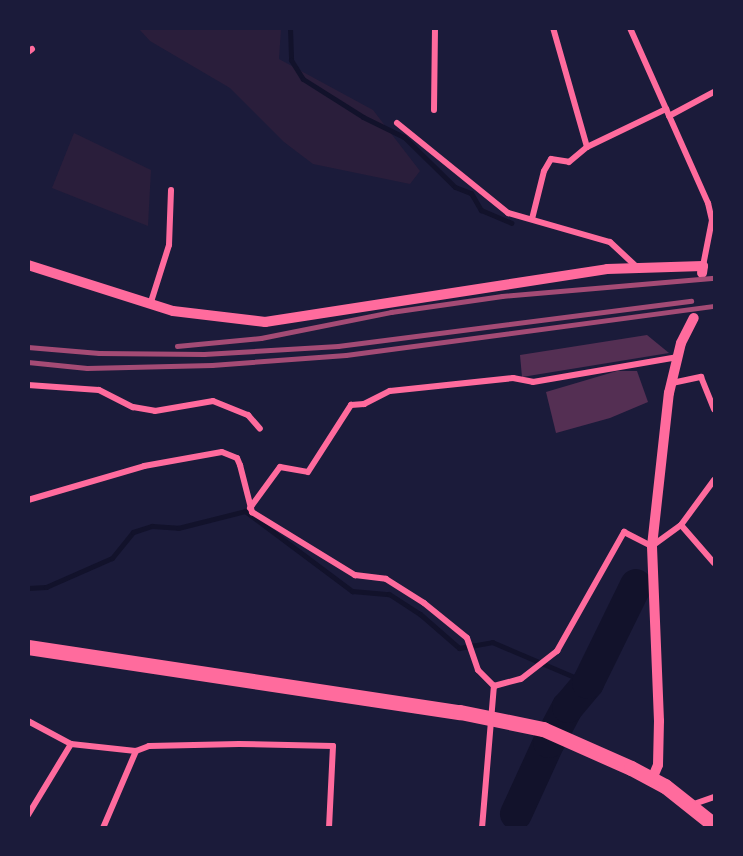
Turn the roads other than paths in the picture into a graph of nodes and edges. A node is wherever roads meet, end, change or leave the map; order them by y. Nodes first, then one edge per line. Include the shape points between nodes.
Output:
1 (435, 28) edge
2 (553, 28) edge
3 (630, 28) edge
4 (714, 92) edge
5 (666, 109) junction
6 (434, 110) dead end
7 (669, 116) junction
8 (397, 123) dead end
9 (587, 147) junction
10 (171, 190) dead end
11 (532, 219) junction
12 (28, 265) edge
13 (637, 267) junction
14 (703, 269) joint
15 (150, 305) junction
16 (694, 318) dead end
17 (679, 357) junction
18 (672, 383) junction
19 (28, 385) edge
20 (714, 409) edge
21 (260, 429) dead end
22 (714, 480) edge
23 (28, 500) edge
24 (250, 508) junction
25 (681, 525) junction
26 (652, 546) junction
27 (714, 563) edge
28 (28, 646) edge
29 (494, 686) junction
30 (490, 717) junction
31 (28, 721) edge
32 (71, 744) junction
33 (136, 751) junction
34 (652, 779) junction
35 (714, 797) edge
36 (691, 806) junction
37 (28, 815) edge
38 (714, 825) edge
39 (103, 828) edge
40 (329, 828) edge
41 (482, 828) edge

1 - 6 street
2 - 9 street
3 - 5 street
4 - 7 street
5 - 7 street
5 - 9 street
7 - 14 street via 712,220
8 - 11 street via 507,213
9 - 11 street via 569,162 551,159 544,171
10 - 15 street via 169,245
11 - 13 street via 610,242
12 - 15 street
13 - 14 street
13 - 15 street via 561,274 264,322 233,321
16 - 17 street
17 - 18 street
17 - 24 street via 533,382 513,378 390,391 364,404 351,405 308,472 280,467
18 - 20 street via 701,377
18 - 26 street
19 - 21 street via 99,390 133,407 155,411 213,401 248,415
22 - 25 street
23 - 24 street via 144,466 222,453 237,458
24 - 29 street via 355,575 386,579 424,603 467,638 478,670
25 - 26 street
25 - 27 street
26 - 29 street via 624,532 557,651 521,678
26 - 34 street via 659,721 658,765
28 - 30 highway
29 - 30 street
30 - 34 highway via 543,729 601,752
30 - 41 street
31 - 32 street
32 - 33 street
32 - 37 street
33 - 39 street
33 - 40 street via 149,746 333,746
34 - 36 highway
35 - 36 street
36 - 38 highway

